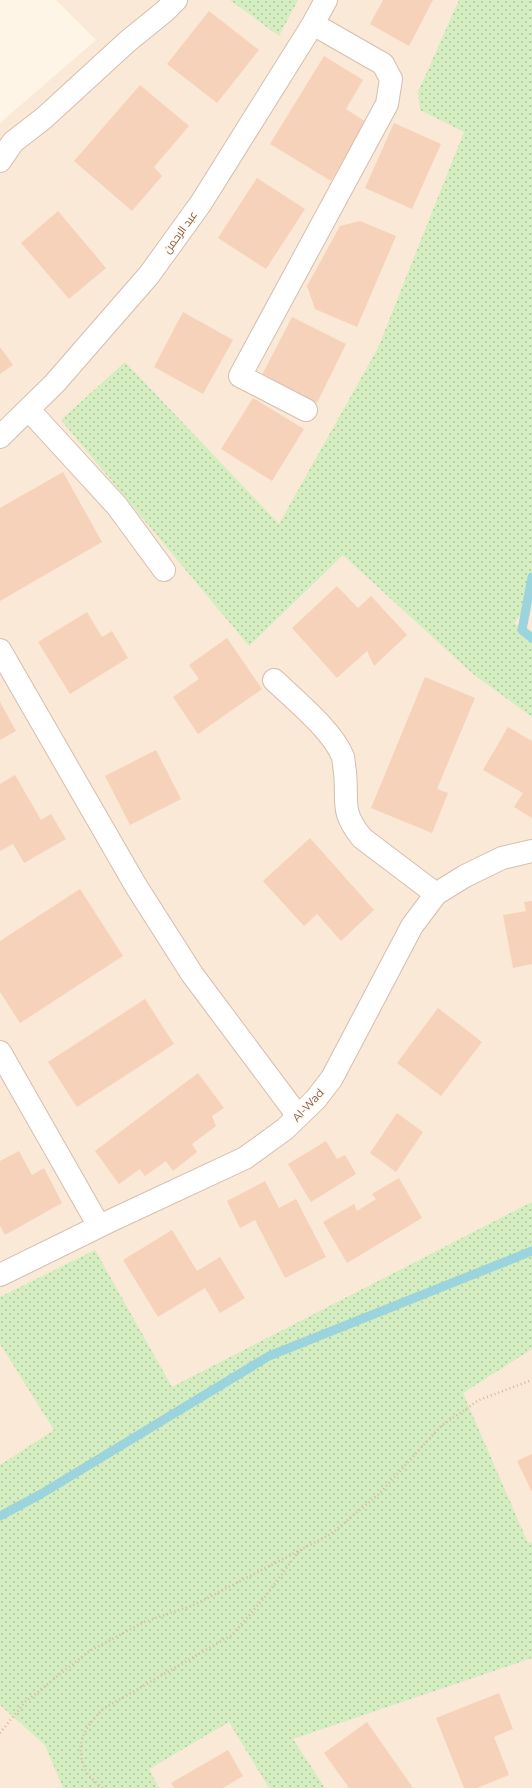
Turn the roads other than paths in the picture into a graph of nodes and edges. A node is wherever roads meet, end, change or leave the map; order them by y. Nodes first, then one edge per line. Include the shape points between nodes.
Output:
1 (176, 0) edge
2 (326, 0) edge
3 (313, 24) junction
4 (0, 161) edge
5 (29, 410) junction
6 (306, 410) dead end
7 (0, 437) edge
8 (164, 570) dead end
9 (0, 650) edge
10 (274, 680) dead end
11 (532, 851) edge
12 (436, 894) junction
13 (0, 1052) edge
14 (298, 1116) junction
15 (99, 1226) junction
16 (0, 1275) edge

1 - 4 street via 14,142
2 - 3 street, عبد الرحمن
3 - 5 street, عبد الرحمن via 201,203 149,275
3 - 6 street via 383,64 391,79 387,104 240,376
5 - 7 street, عبد الرحمن
5 - 8 street via 117,506
9 - 14 street via 136,886 188,967
10 - 12 street via 331,737 343,758 346,783 345,810 353,827 362,838
11 - 12 street, Al-Wad via 502,858
12 - 14 street, Al-Wad via 412,926 332,1078 316,1099
13 - 15 street
14 - 15 street, Al-Wad via 286,1129 245,1158
15 - 16 street, Al-Wad

